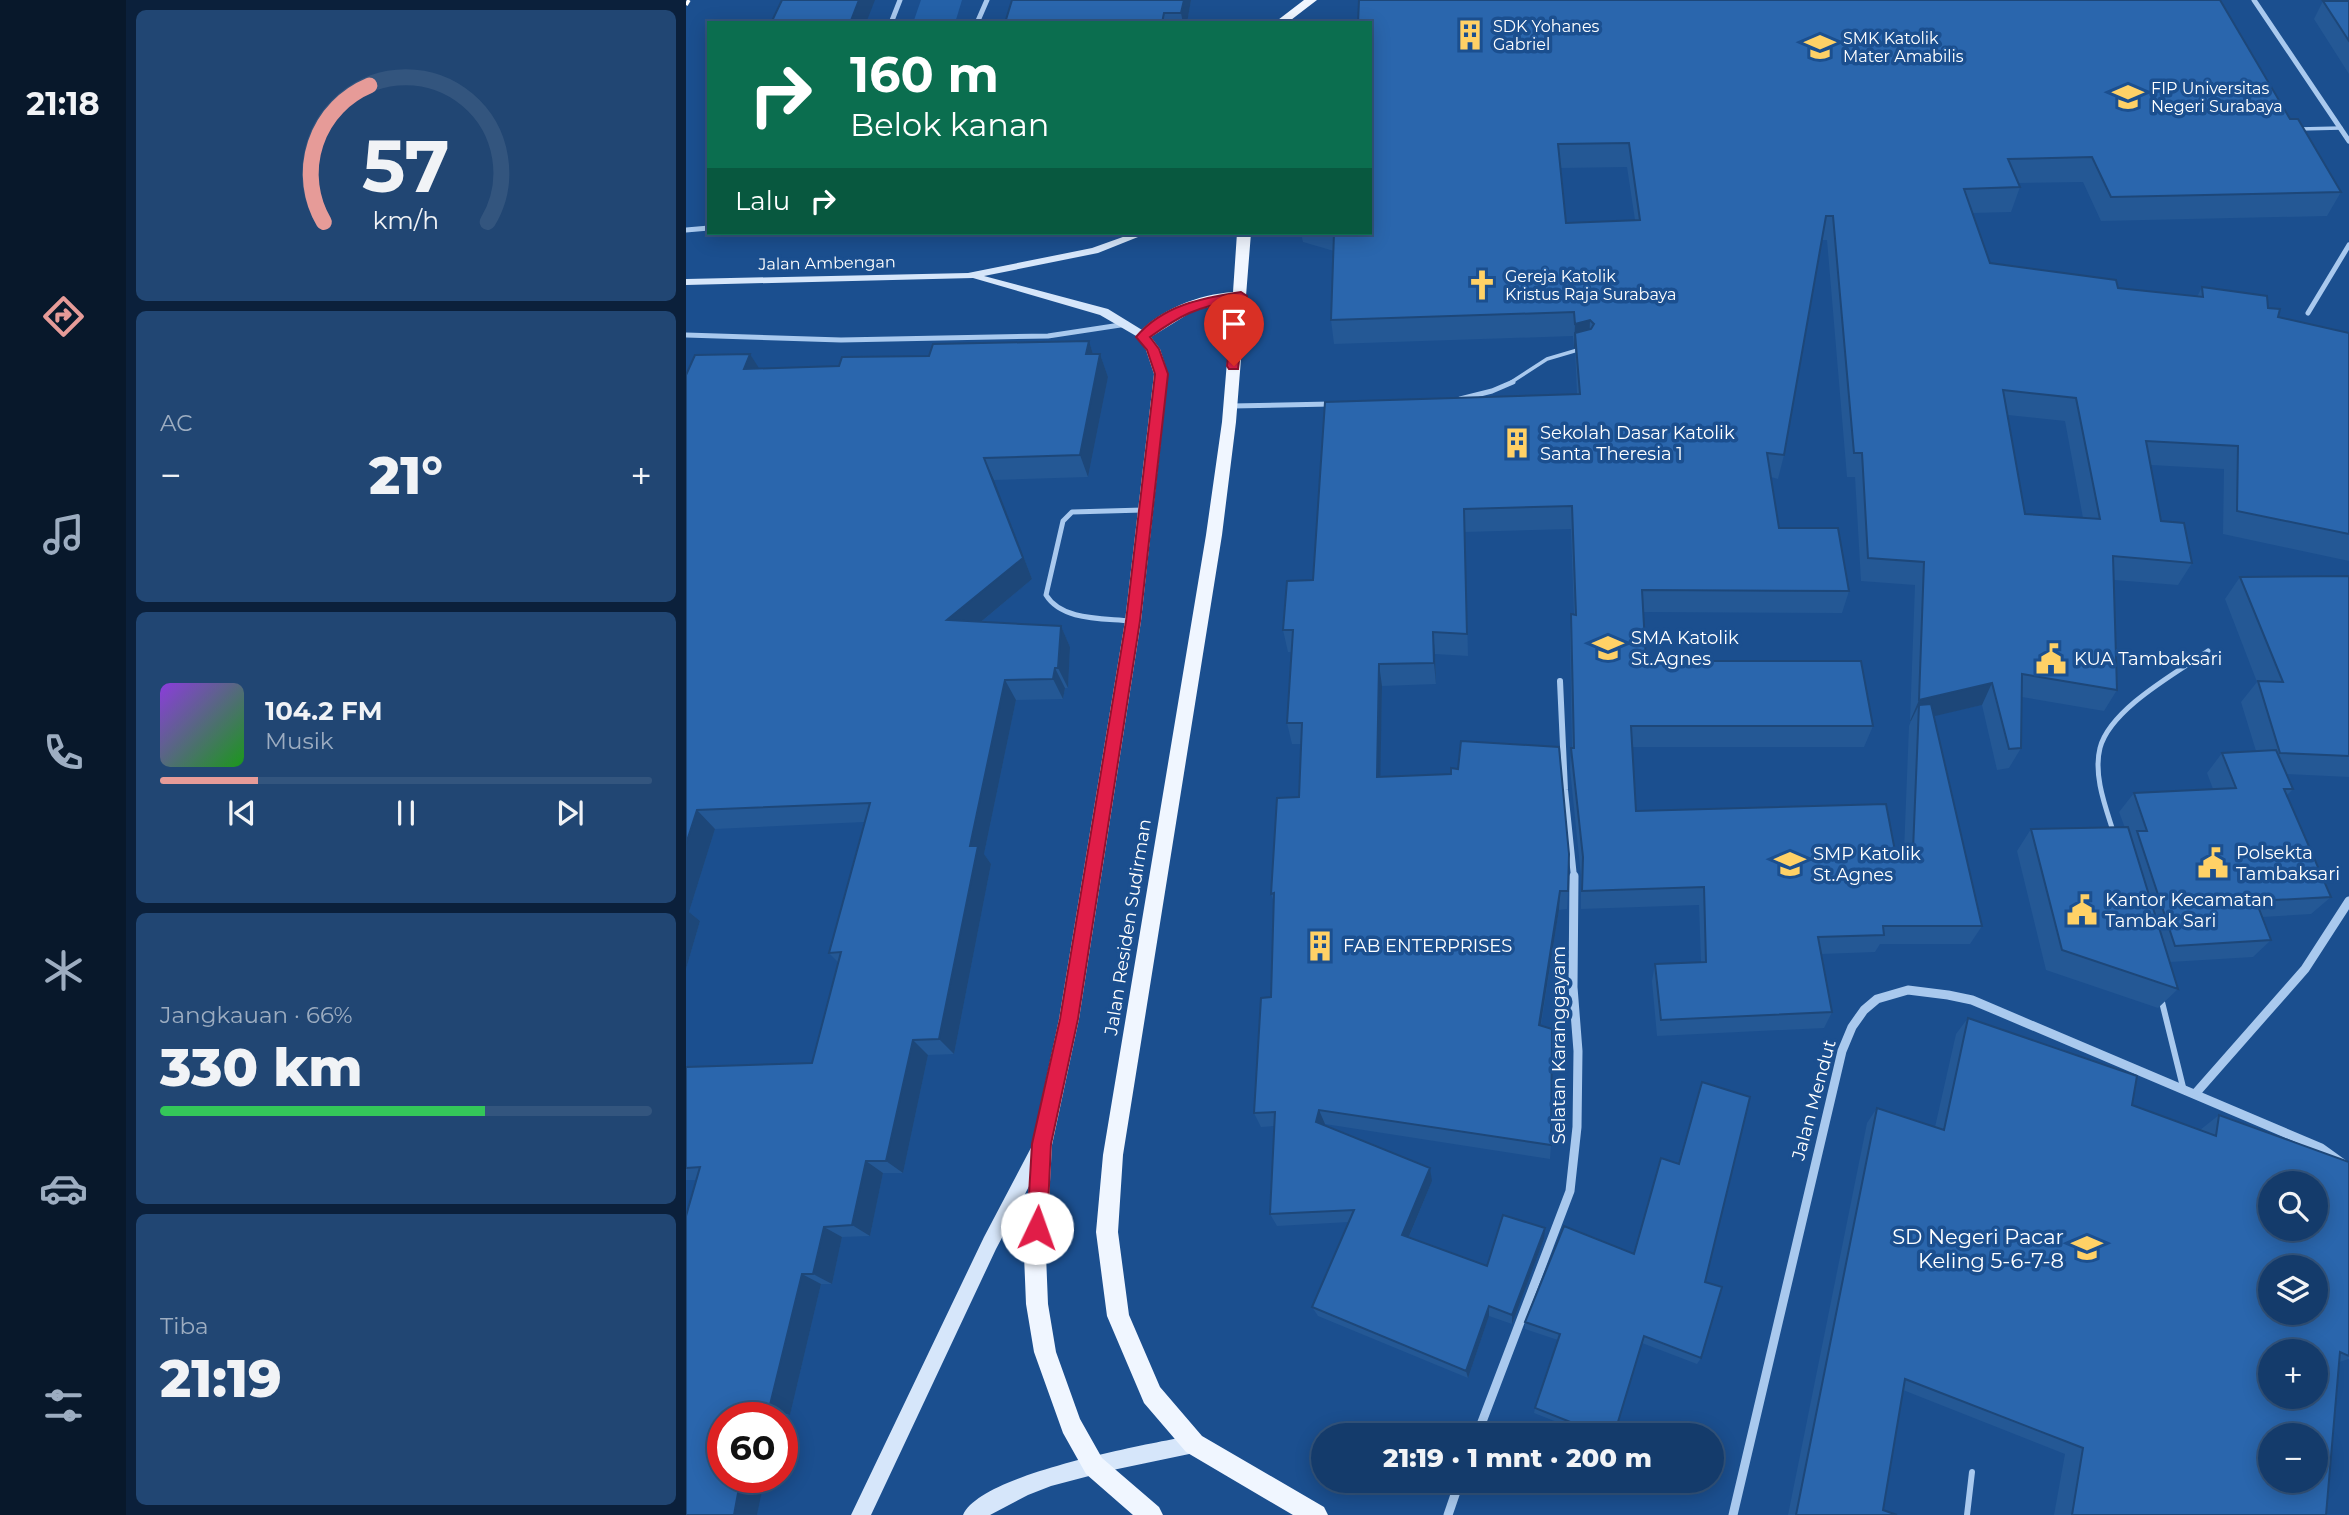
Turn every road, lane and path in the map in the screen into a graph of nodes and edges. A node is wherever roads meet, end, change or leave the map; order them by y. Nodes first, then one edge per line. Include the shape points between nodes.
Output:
1 (900, 0) edge
2 (987, 0) edge
3 (1311, 0) edge
4 (2254, 0) edge
5 (892, 21) edge
6 (978, 21) edge
7 (1282, 21) edge
8 (2341, 128) junction
9 (2292, 130) edge
10 (2349, 141) edge
11 (707, 228) edge
12 (686, 230) edge
13 (1138, 235) edge
14 (1244, 235) edge
15 (2349, 245) edge
16 (968, 276) junction
17 (686, 282) edge
18 (1241, 296) junction
19 (2308, 313) dead end
20 (1128, 324) junction
21 (686, 335) edge
22 (1143, 337) junction
23 (1588, 349) edge
24 (1459, 399) edge
25 (1340, 403) edge
26 (1230, 406) junction
27 (1146, 510) junction
28 (1133, 621) junction
29 (2208, 651) dead end
30 (1560, 681) dead end
31 (2118, 848) edge
32 (2349, 901) edge
33 (2161, 995) edge
34 (2183, 1087) junction
35 (2195, 1094) junction
36 (1042, 1144) junction
37 (2349, 1168) edge
38 (1482, 1423) edge
39 (1194, 1444) junction
40 (1094, 1466) junction
41 (1972, 1472) dead end
42 (1456, 1493) edge
43 (861, 1515) edge
44 (973, 1515) edge
45 (1151, 1515) edge
46 (1316, 1515) edge
47 (1448, 1515) edge
48 (1733, 1515) edge
49 (1967, 1515) edge

1 - 5 street
2 - 6 street
3 - 7 main road
4 - 8 street
8 - 9 lane
8 - 10 street
11 - 12 street
13 - 16 main road, Jalan Ambengan via 1094,251
14 - 18 main road, Jalan Residen Sudirman
15 - 19 street
16 - 17 main road, Jalan Ambengan
16 - 20 main road, Jalan Ambengan via 1080,304
18 - 22 main road via 1198,303
18 - 26 main road, Jalan Residen Sudirman
20 - 21 street via 1048,336 841,340
20 - 22 main road, Jalan Ambengan
22 - 27 main road via 1153,349 1161,374
23 - 24 lane via 1541,360 1503,387
25 - 26 lane
26 - 39 main road, Jalan Residen Sudirman via 1212,549 1113,1155 1107,1232 1118,1316 1134,1355 1153,1395
27 - 28 main road
27 - 28 lane via 1072,512 1063,521 1046,595 1056,609
28 - 36 main road via 1069,1019
29 - 31 lane via 2137,702 2111,726 2100,747 2106,808
30 - 38 street, Selatan Karanggayam via 1574,873 1577,1127 1570,1191
32 - 35 street via 2305,970
33 - 34 lane
34 - 35 street, Jalan Mendut
34 - 48 street, Jalan Mendut via 1937,991 1900,991 1863,1007 1842,1051
35 - 37 street, Jalan Mendut via 2321,1148
36 - 40 main road via 1035,1255 1037,1304 1043,1340 1071,1425
36 - 43 main road
39 - 40 main road
39 - 46 main road, Jalan Residen Sudirman
40 - 44 main road via 1050,1477
40 - 45 main road
41 - 49 lane
42 - 47 street

